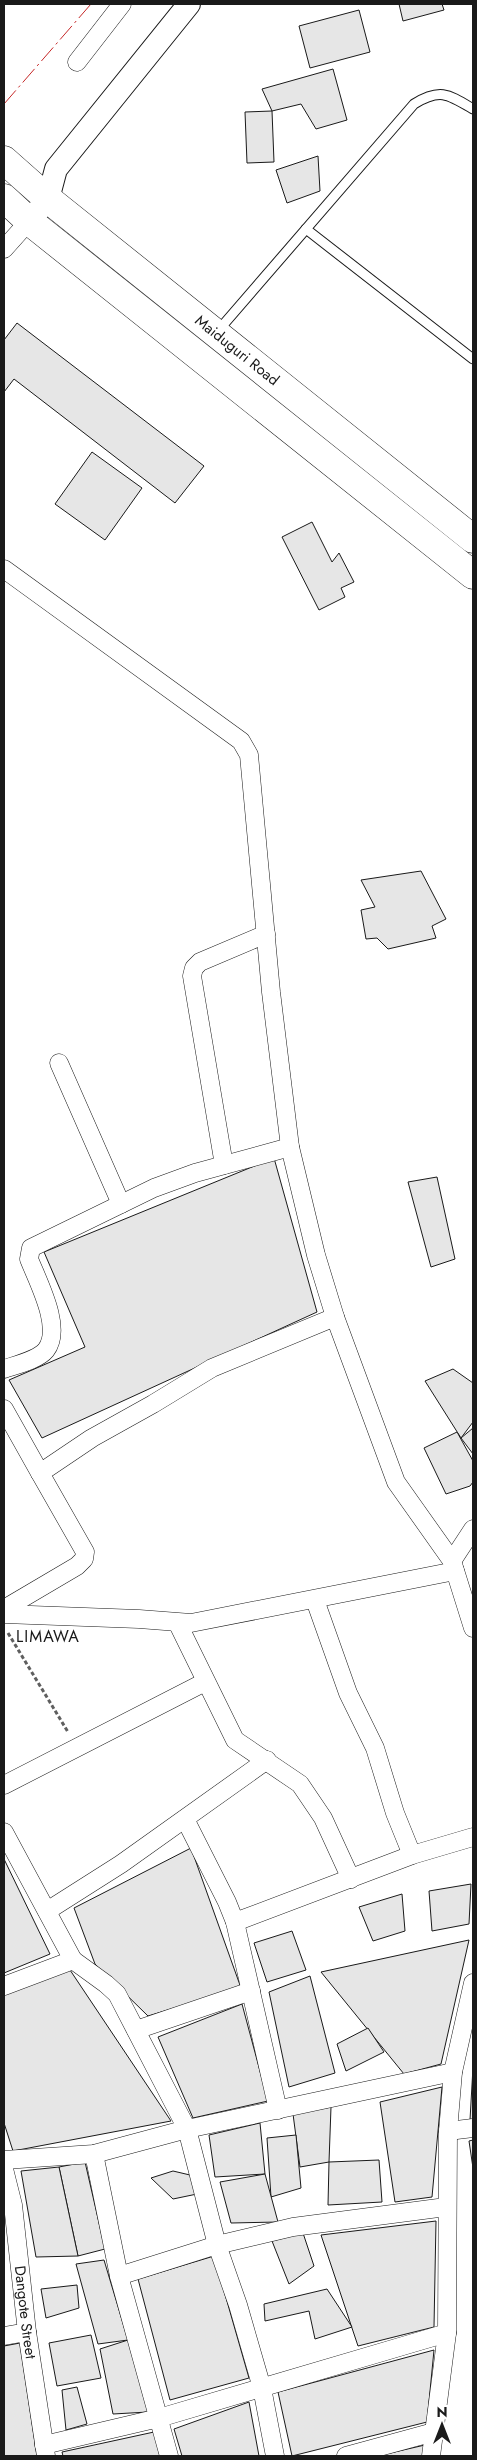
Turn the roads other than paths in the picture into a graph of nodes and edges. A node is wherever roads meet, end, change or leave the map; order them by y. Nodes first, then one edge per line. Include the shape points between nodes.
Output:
1 (122, 4) edge
2 (189, 4) edge
3 (77, 62) dead end
4 (473, 109) edge
5 (4, 160) edge
6 (38, 190) junction
7 (12, 208) edge
8 (306, 229) junction
9 (4, 249) edge
10 (217, 332) junction
11 (473, 359) edge
12 (473, 539) edge
13 (4, 569) edge
14 (473, 575) edge
15 (266, 934) junction
16 (59, 1063) dead end
17 (290, 1147) junction
18 (224, 1165) junction
19 (121, 1204) junction
20 (335, 1317) junction
21 (4, 1369) edge
22 (4, 1409) edge
23 (40, 1473) junction
24 (473, 1529) edge
25 (454, 1566) junction
26 (315, 1600) junction
27 (4, 1609) edge
28 (4, 1614) edge
29 (178, 1624) junction
30 (473, 1626) edge
31 (206, 1682) junction
32 (267, 1760) junction
33 (4, 1785) edge
34 (185, 1819) junction
35 (4, 1832) edge
36 (473, 1837) edge
37 (412, 1855) junction
38 (351, 1879) junction
39 (47, 1910) junction
40 (235, 1922) junction
41 (73, 1960) junction
42 (473, 1983) edge
43 (4, 1986) edge
44 (251, 1991) junction
45 (136, 2030) junction
46 (454, 2072) junction
47 (278, 2110) junction
48 (473, 2128) edge
49 (187, 2129) junction
50 (448, 2131) junction
51 (94, 2154) junction
52 (4, 2160) edge
53 (4, 2169) edge
54 (446, 2207) junction
55 (217, 2244) junction
56 (119, 2276) junction
57 (27, 2332) junction
58 (447, 2332) junction
59 (4, 2336) edge
60 (262, 2388) junction
61 (159, 2418) junction
62 (434, 2432) junction
63 (45, 2451) edge
64 (169, 2456) edge
65 (275, 2456) edge
66 (346, 2456) edge
67 (432, 2456) edge

1 - 3 street
2 - 6 street
4 - 8 lane via 440,93 414,104
5 - 6 highway, Maiduguri Road
6 - 7 street
6 - 10 highway, Maiduguri Road
7 - 9 street
7 - 14 highway, Maiduguri Road
8 - 10 lane
8 - 11 lane
10 - 12 highway, Maiduguri Road
13 - 15 street via 240,741 249,755 253,775
15 - 17 street
15 - 18 street via 200,962 192,976
16 - 19 street
17 - 18 street
17 - 20 street via 316,1255
18 - 19 street via 154,1188
19 - 21 street via 31,1248 29,1259 53,1326 52,1338 45,1351
20 - 23 street via 212,1368 92,1438
20 - 25 street via 396,1482
22 - 23 street
23 - 27 street via 84,1552 84,1559
24 - 25 street
25 - 26 street
25 - 30 street
26 - 29 street
26 - 37 street via 348,1693 375,1748
28 - 29 street via 139,1619
29 - 31 street
31 - 32 street via 235,1740
31 - 33 street
32 - 34 street
32 - 38 street via 300,1784 323,1818
34 - 39 street
34 - 40 street
35 - 39 street
36 - 37 street
37 - 38 street
38 - 40 street
39 - 41 street
40 - 44 street
41 - 43 street
41 - 45 street via 117,1994
42 - 46 street
44 - 45 street
44 - 47 street
45 - 49 street
46 - 47 street
46 - 50 street
47 - 49 street
48 - 50 street
49 - 51 street
49 - 55 street
50 - 54 street
51 - 52 street
51 - 56 street
53 - 57 street, Dangote Street via 13,2205
54 - 55 street via 293,2227
54 - 58 street
55 - 56 street
55 - 60 street
56 - 61 street
57 - 59 street
57 - 63 street, Dangote Street
58 - 60 street
58 - 62 street
60 - 61 street
60 - 65 street
61 - 63 street
61 - 64 street
62 - 66 street
62 - 67 street

